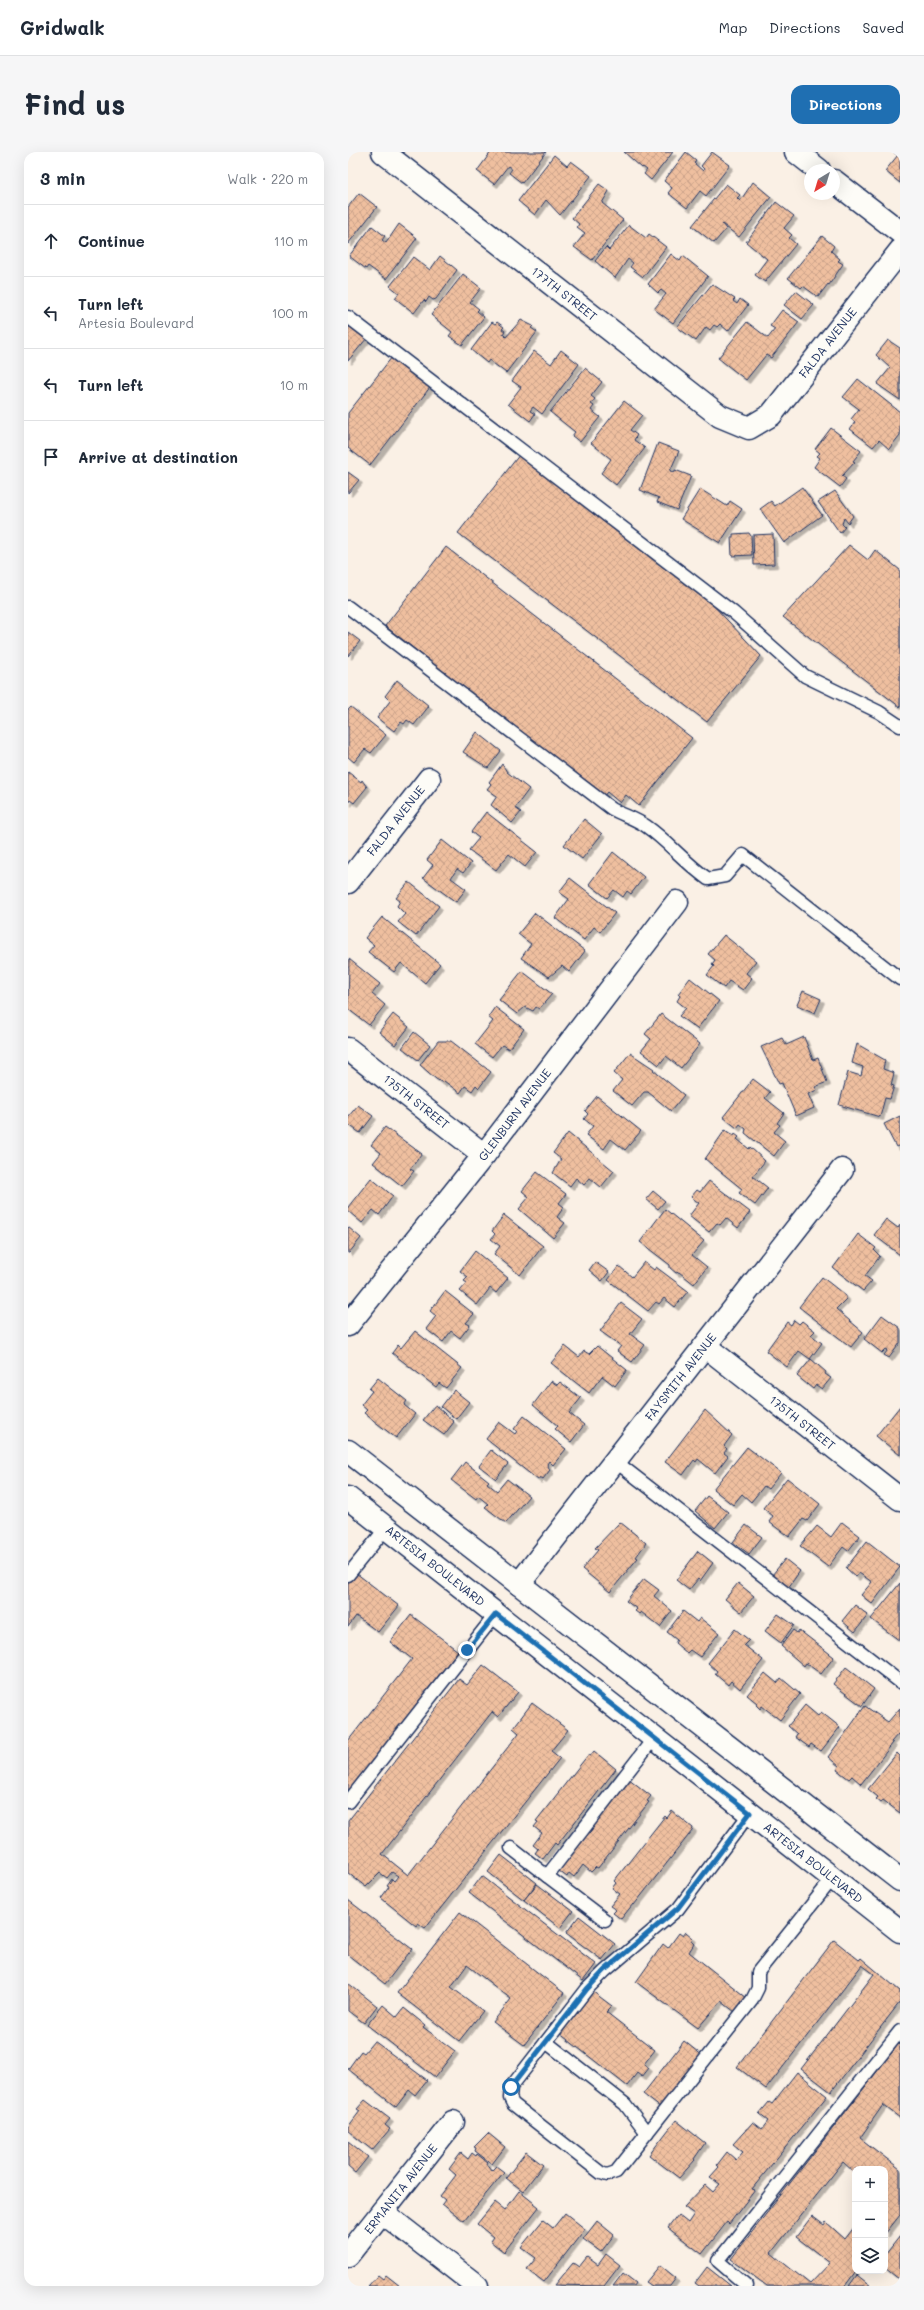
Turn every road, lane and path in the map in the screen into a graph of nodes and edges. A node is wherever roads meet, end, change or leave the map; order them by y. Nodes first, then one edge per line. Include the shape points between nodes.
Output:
1 (383, 152) edge
2 (796, 152) edge
3 (811, 164) edge
4 (840, 186) edge
5 (900, 232) edge
6 (900, 251) edge
7 (348, 317) edge
8 (749, 428) joint
9 (348, 607) edge
10 (900, 726) edge
11 (429, 778) dead end
12 (348, 882) edge
13 (678, 902) dead end
14 (900, 979) edge
15 (348, 1049) edge
16 (484, 1155) junction
17 (842, 1170) dead end
18 (348, 1325) edge
19 (705, 1346) junction
20 (348, 1451) edge
21 (615, 1461) junction
22 (348, 1498) edge
23 (900, 1499) edge
24 (386, 1528) junction
25 (348, 1575) edge
26 (519, 1584) junction
27 (496, 1614) junction
28 (900, 1682) edge
29 (654, 1738) junction
30 (348, 1802) edge
31 (750, 1813) junction
32 (511, 1848) dead end
33 (547, 1876) junction
34 (833, 1878) junction
35 (900, 1880) edge
36 (605, 1920) dead end
37 (900, 1931) edge
38 (900, 2031) edge
39 (546, 2042) junction
40 (453, 2122) dead end
41 (647, 2133) junction
42 (382, 2212) junction
43 (348, 2255) edge
44 (477, 2286) edge
45 (747, 2286) edge

1 - 8 street, 177TH STREET via 720,416
2 - 3 street
4 - 5 street
6 - 8 street, FALDA AVENUE via 771,415
7 - 10 lane via 728,609 805,676 879,712
9 - 14 lane via 612,809 645,826 667,842 690,866 708,879 725,876 743,855
11 - 12 street, FALDA AVENUE
13 - 16 street, GLENBURN AVENUE
15 - 16 street, 175TH STREET
16 - 18 street, GLENBURN AVENUE
17 - 19 street, FAYSMITH AVENUE
19 - 21 street, FAYSMITH AVENUE
19 - 23 street, 175TH STREET
20 - 26 street
21 - 26 street, FAYSMITH AVENUE
21 - 28 lane
22 - 24 street, ARTESIA BOULEVARD
24 - 25 lane
24 - 27 street, ARTESIA BOULEVARD
26 - 35 street
27 - 29 street, ARTESIA BOULEVARD
27 - 30 lane
29 - 31 street, ARTESIA BOULEVARD
29 - 33 lane
31 - 34 street, ARTESIA BOULEVARD
31 - 39 lane via 678,1908 605,1970
32 - 33 lane
33 - 36 lane
34 - 37 street, ARTESIA BOULEVARD
34 - 41 lane via 758,1972 758,1988 752,2000
38 - 45 lane via 718,2261
39 - 41 lane via 625,2104
39 - 41 lane via 511,2087 510,2098 513,2104 601,2173 607,2175 616,2172
40 - 42 street, ERMANITA AVENUE
42 - 43 street, ERMANITA AVENUE
42 - 44 street

